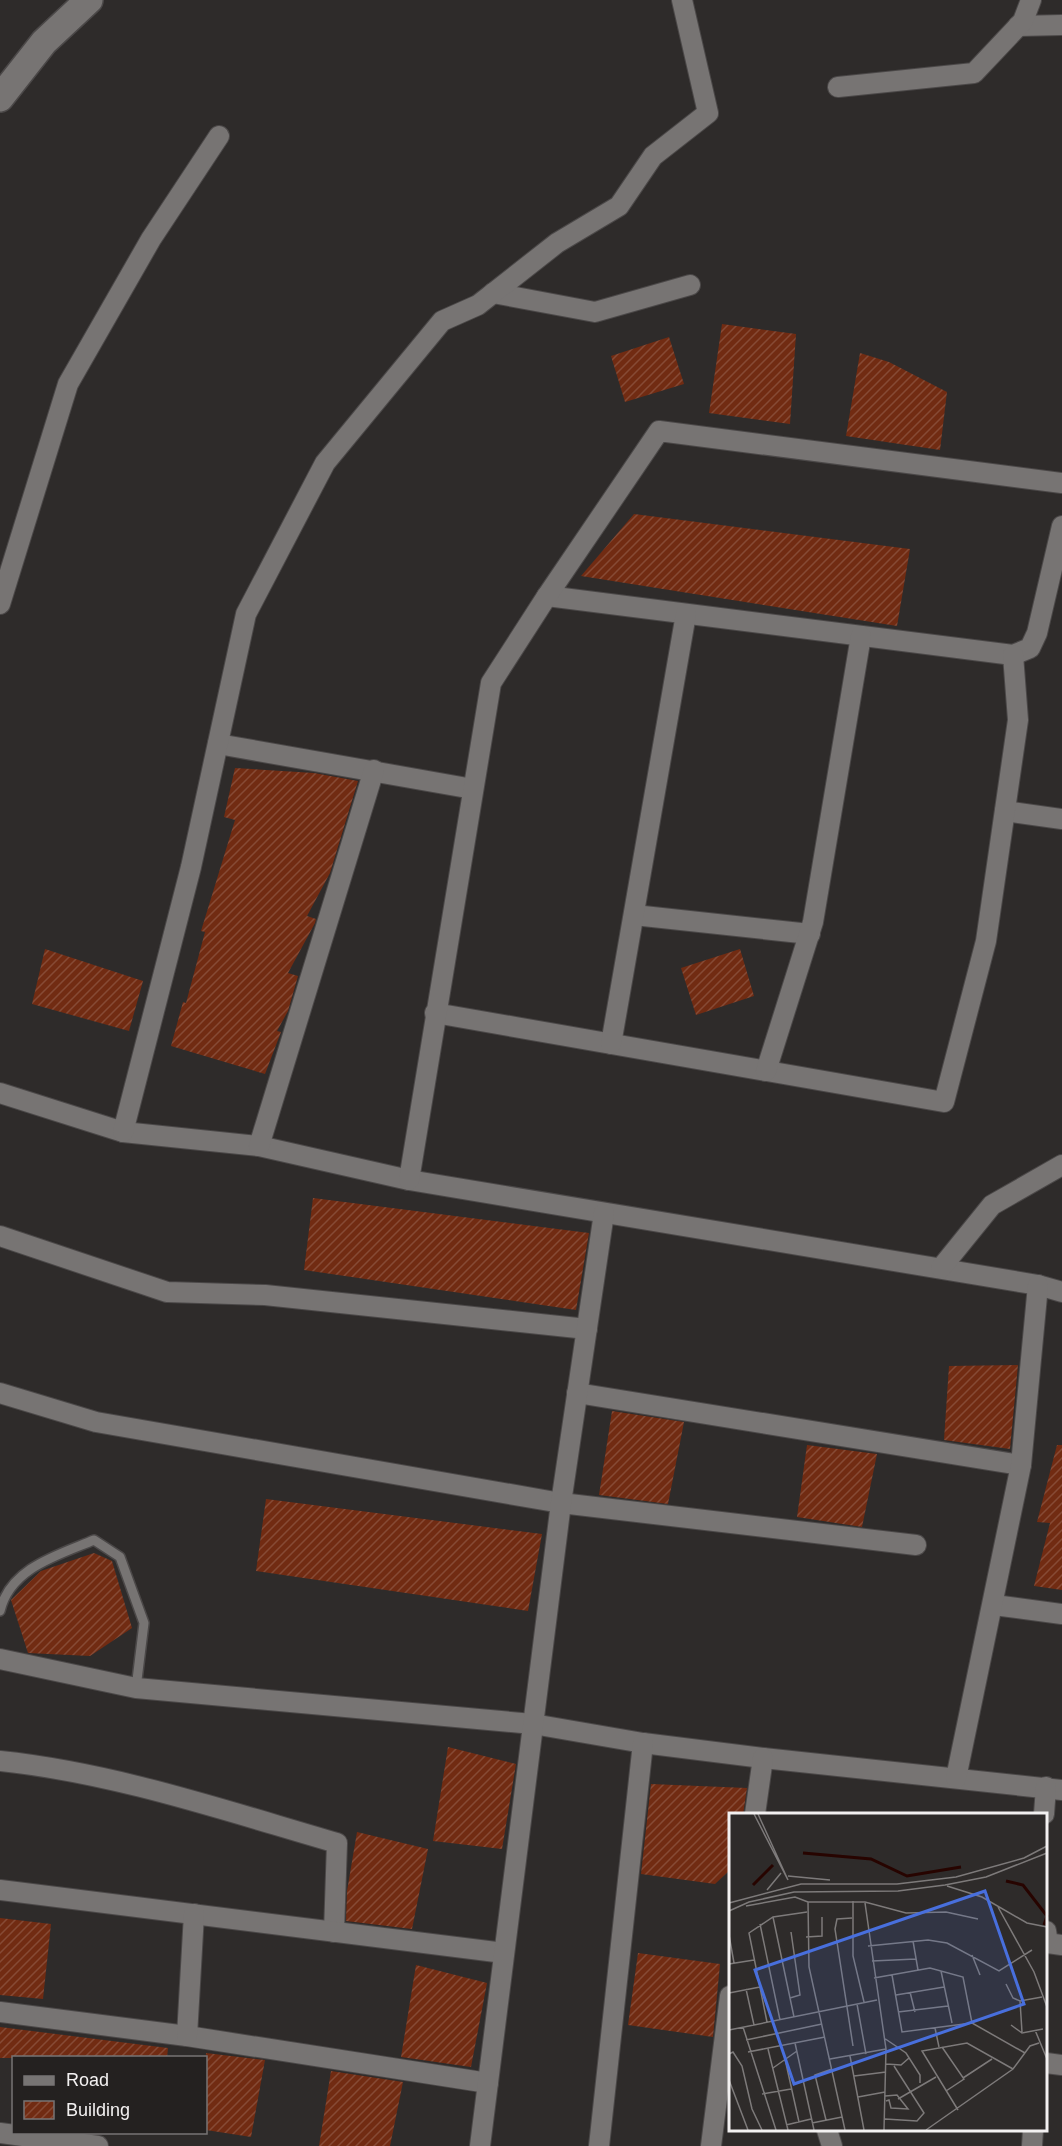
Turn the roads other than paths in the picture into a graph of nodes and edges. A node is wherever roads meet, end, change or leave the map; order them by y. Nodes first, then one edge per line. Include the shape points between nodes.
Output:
1 (88, 0) edge
2 (682, 0) edge
3 (1031, 0) edge
4 (1062, 25) edge
5 (1018, 26) junction
6 (838, 87) dead end
7 (0, 98) edge
8 (219, 136) dead end
9 (690, 285) dead end
10 (493, 293) junction
11 (1062, 483) edge
12 (1062, 526) edge
13 (547, 596) junction
14 (0, 604) edge
15 (686, 614) junction
16 (861, 636) junction
17 (1013, 655) junction
18 (218, 744) junction
19 (374, 770) junction
20 (473, 789) junction
21 (1005, 811) junction
22 (1062, 819) edge
23 (634, 915) junction
24 (810, 934) junction
25 (435, 1013) junction
26 (611, 1044) junction
27 (766, 1071) junction
28 (0, 1093) edge
29 (123, 1131) junction
30 (259, 1146) junction
31 (1062, 1165) edge
32 (409, 1180) junction
33 (604, 1212) junction
34 (0, 1236) edge
35 (941, 1268) junction
36 (1038, 1285) junction
37 (1062, 1292) edge
38 (586, 1329) junction
39 (0, 1393) edge
40 (577, 1393) junction
41 (1021, 1465) junction
42 (561, 1503) junction
43 (916, 1545) dead end
44 (994, 1605) junction
45 (0, 1611) edge
46 (1062, 1614) edge
47 (0, 1659) edge
48 (136, 1688) junction
49 (532, 1724) junction
50 (643, 1743) junction
51 (763, 1758) junction
52 (0, 1761) edge
53 (956, 1778) junction
54 (1054, 1788) edge
55 (755, 1813) edge
56 (1045, 1813) edge
57 (0, 1890) edge
58 (194, 1914) junction
59 (334, 1932) junction
60 (1047, 1937) edge
61 (1062, 1945) edge
62 (504, 1953) junction
63 (0, 2012) edge
64 (729, 2022) edge
65 (187, 2036) junction
66 (1047, 2063) edge
67 (1062, 2065) edge
68 (488, 2083) junction
69 (827, 2131) edge
70 (1033, 2131) edge
71 (0, 2133) edge
72 (98, 2146) edge
73 (480, 2146) edge
74 (599, 2146) edge
75 (711, 2146) edge
76 (832, 2146) edge
77 (1032, 2146) edge

1 - 7 main road via 44,42
2 - 10 street via 708,113 652,156 620,206 557,243
3 - 5 street
4 - 5 street
5 - 6 street via 974,74
8 - 14 street via 151,239 68,384
9 - 10 street via 595,312
10 - 18 street via 442,321 325,463 246,614
11 - 13 street via 659,431
12 - 17 street via 1037,633 1030,648
13 - 15 street
13 - 20 street via 491,683
15 - 16 street
15 - 23 street
16 - 17 street
16 - 24 street
17 - 21 street via 1018,720
18 - 19 street
18 - 29 street via 191,867
19 - 20 street
19 - 30 street
20 - 25 street
21 - 22 street
21 - 27 street via 986,940 944,1102
23 - 24 street
23 - 26 street
24 - 27 street
25 - 26 street
25 - 32 street
26 - 27 street
28 - 29 street
29 - 30 street
30 - 32 street
31 - 35 street via 992,1205
32 - 33 street
33 - 35 street
33 - 38 street
34 - 38 street via 167,1292 266,1295
35 - 36 street
36 - 37 street
36 - 41 street
38 - 40 street
39 - 42 street via 96,1422
40 - 41 street
40 - 42 street
41 - 44 street
42 - 43 street
42 - 49 street
44 - 46 street
44 - 53 street
45 - 48 lane via 4,1596 34,1565 94,1540 120,1557 144,1623
47 - 48 street
48 - 49 street
49 - 50 street
49 - 62 street
50 - 51 street
50 - 74 street
51 - 53 street
51 - 55 street
52 - 59 street via 54,1767 159,1791 337,1843
53 - 54 street
54 - 56 street
57 - 58 street
58 - 59 street
58 - 65 street
59 - 62 street
60 - 61 street via 1048,1943
62 - 68 street
63 - 65 street
64 - 75 street
65 - 68 street
66 - 67 street
68 - 73 street
69 - 76 street
70 - 77 street
71 - 72 street

